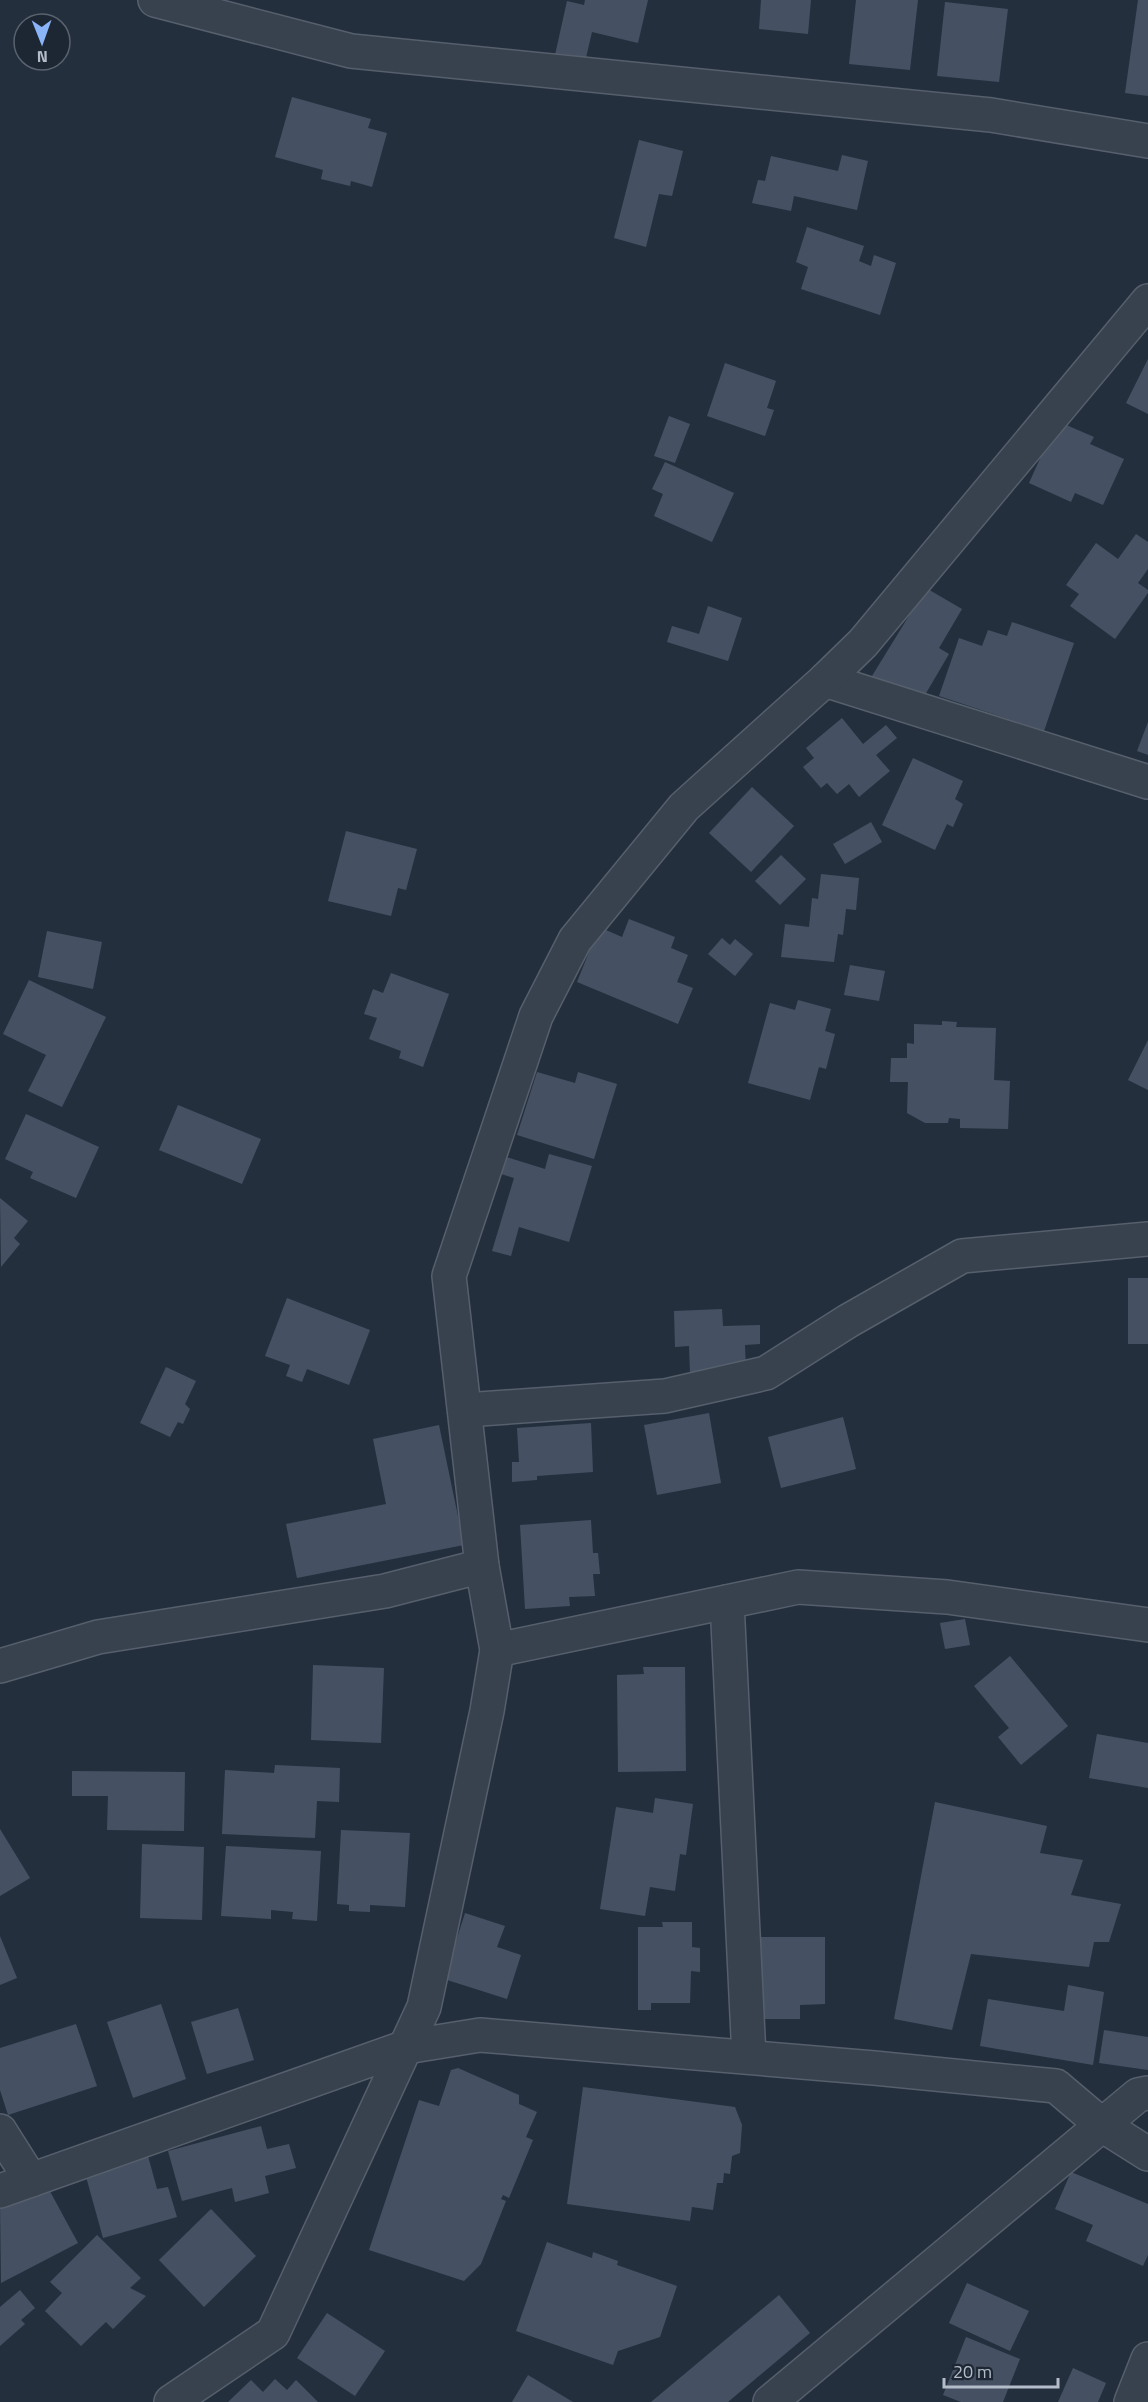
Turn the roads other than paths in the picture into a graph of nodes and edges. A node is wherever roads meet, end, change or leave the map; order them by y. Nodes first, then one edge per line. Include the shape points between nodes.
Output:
1 (155, 0) edge
2 (1148, 141) edge
3 (1148, 302) edge
4 (825, 680) junction
5 (1148, 782) edge
6 (1148, 1239) edge
7 (465, 1410) junction
8 (482, 1566) junction
9 (727, 1602) junction
10 (1148, 1625) edge
11 (497, 1650) junction
12 (0, 1666) edge
13 (406, 2047) junction
14 (749, 2057) junction
15 (1148, 2093) edge
16 (1102, 2125) junction
17 (0, 2131) edge
18 (1148, 2154) edge
19 (30, 2180) junction
20 (0, 2191) edge
21 (1148, 2359) edge
22 (171, 2402) edge
23 (770, 2402) edge
24 (1131, 2402) edge

1 - 2 street via 351,51 991,115
3 - 4 street via 863,643
4 - 5 street
4 - 7 street via 684,807 575,940 536,1016 449,1276
6 - 7 street via 962,1256 766,1373 665,1396
7 - 8 street
8 - 11 street
8 - 12 street via 385,1592 98,1637
9 - 10 street via 798,1587 946,1597
9 - 11 street
9 - 14 street
11 - 13 street via 424,2007
13 - 14 street via 480,2035
13 - 19 street
13 - 22 street via 273,2333
14 - 16 street via 1056,2086
15 - 16 street via 1138,2095
16 - 18 street
16 - 23 street
17 - 19 street
19 - 20 street
21 - 24 street

